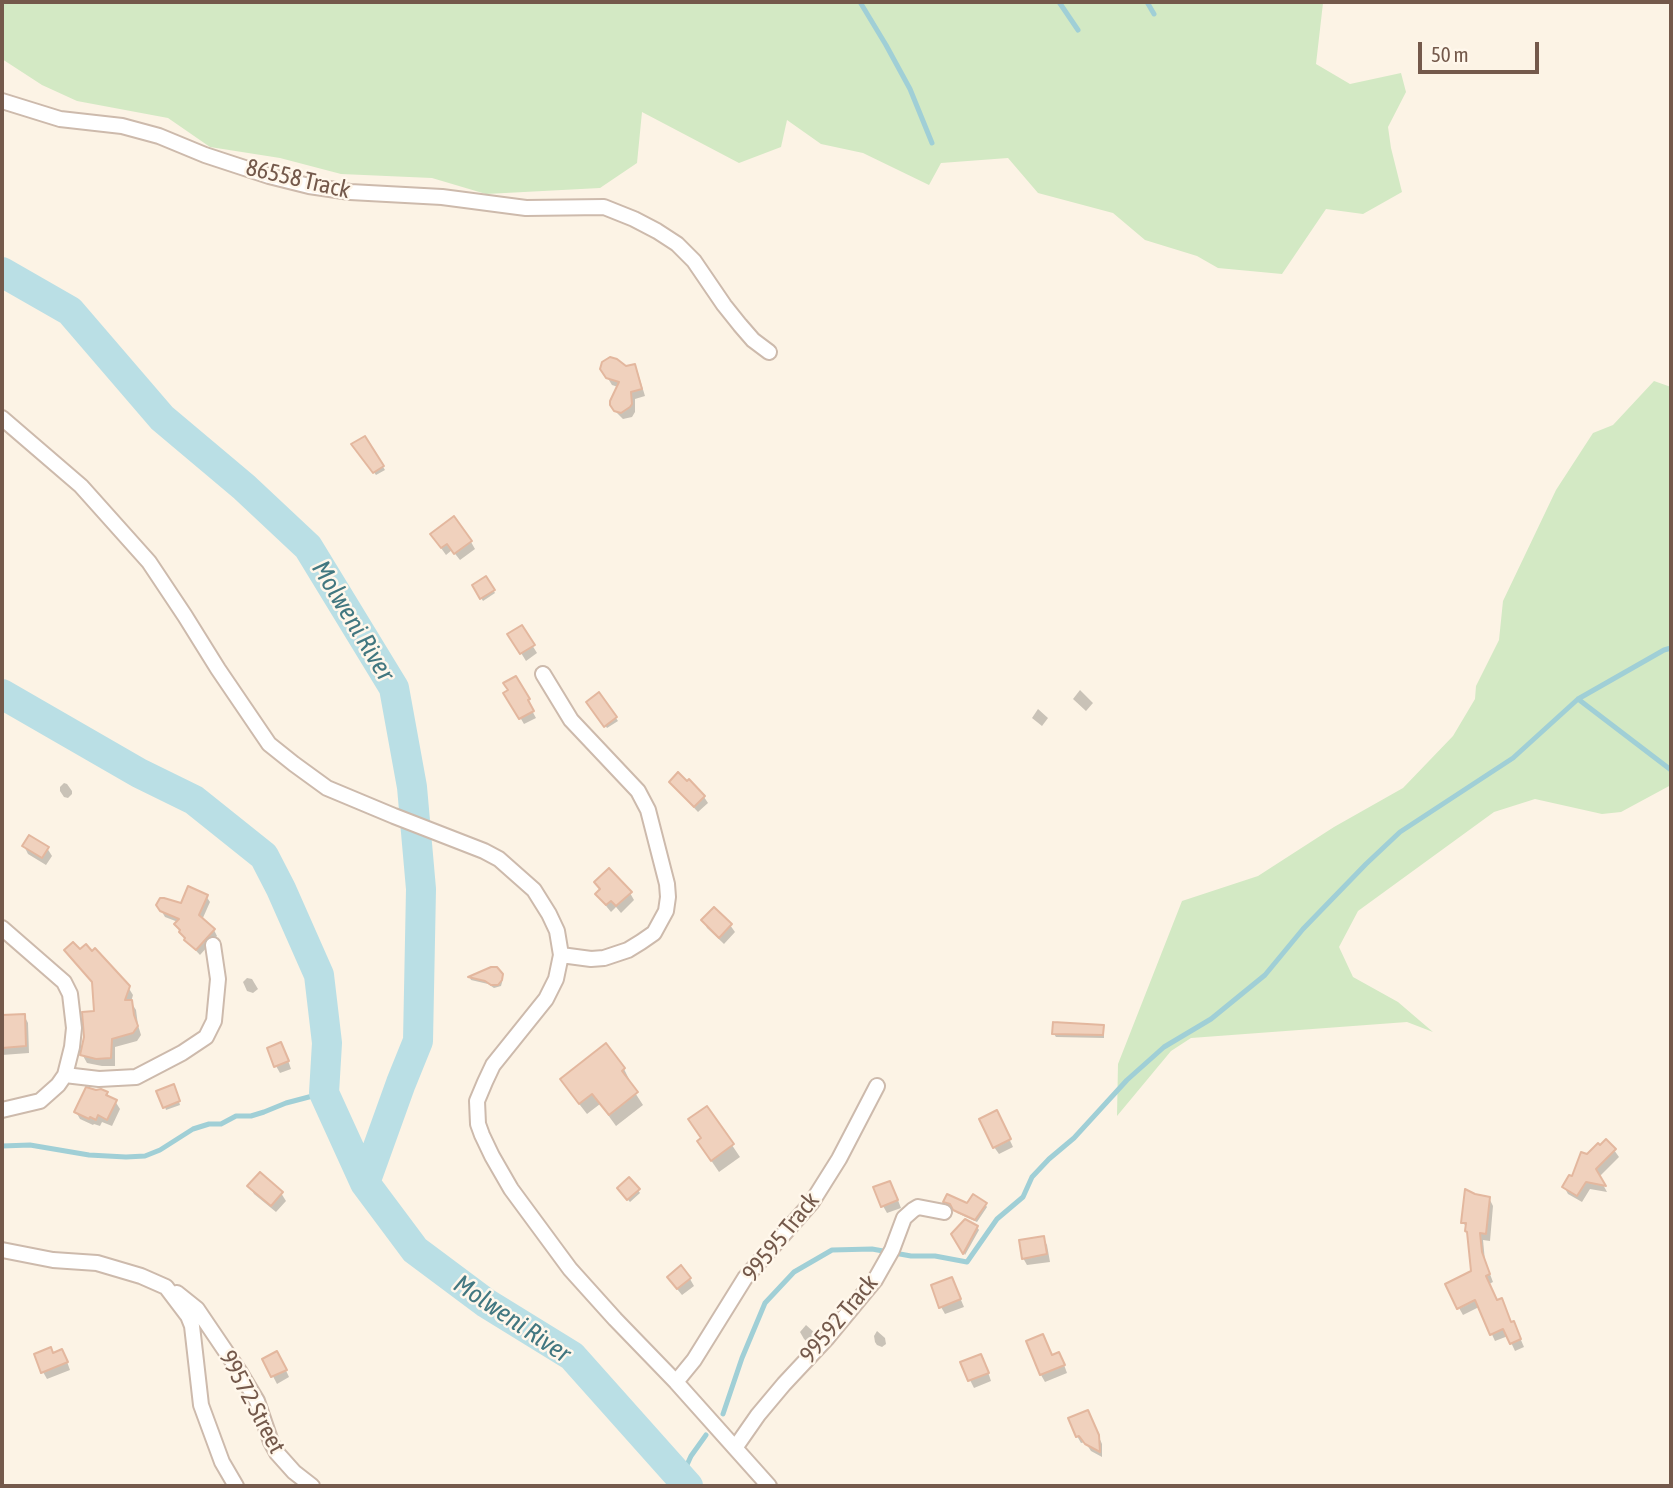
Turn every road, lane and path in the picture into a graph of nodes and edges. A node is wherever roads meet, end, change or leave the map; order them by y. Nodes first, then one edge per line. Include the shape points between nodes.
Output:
1 (2, 101) edge
2 (769, 352) dead end
3 (2, 418) edge
4 (543, 674) dead end
5 (2, 928) edge
6 (213, 945) dead end
7 (561, 955) junction
8 (65, 1075) junction
9 (877, 1086) dead end
10 (2, 1110) edge
11 (944, 1212) dead end
12 (2, 1250) edge
13 (166, 1287) junction
14 (676, 1382) junction
15 (735, 1448) junction
16 (236, 1486) edge
17 (312, 1486) edge
18 (769, 1486) edge

1 - 2 street, 86558 Track via 60,119 93,121 159,136 309,186 526,208 604,207 677,244 740,326
3 - 7 street via 81,486 149,562 269,744 327,788 499,859 534,890 550,914
4 - 7 street via 571,720 638,791 648,810 668,897 654,933 628,950 591,959
5 - 8 street via 68,989 74,1028
6 - 8 street via 218,979 214,1021 206,1037 136,1077
7 - 14 street via 546,999 493,1065 477,1101 478,1124 511,1189 570,1269
8 - 10 street via 40,1101
9 - 14 street, 99595 Track via 812,1202 745,1278
11 - 15 street, 99592 Track via 918,1207 904,1218 875,1280
12 - 13 street, 99572 Street via 97,1263
13 - 16 street via 192,1326 201,1405
13 - 17 street, 99572 Street via 192,1304 210,1326 257,1401 277,1453
14 - 15 street
15 - 18 street

